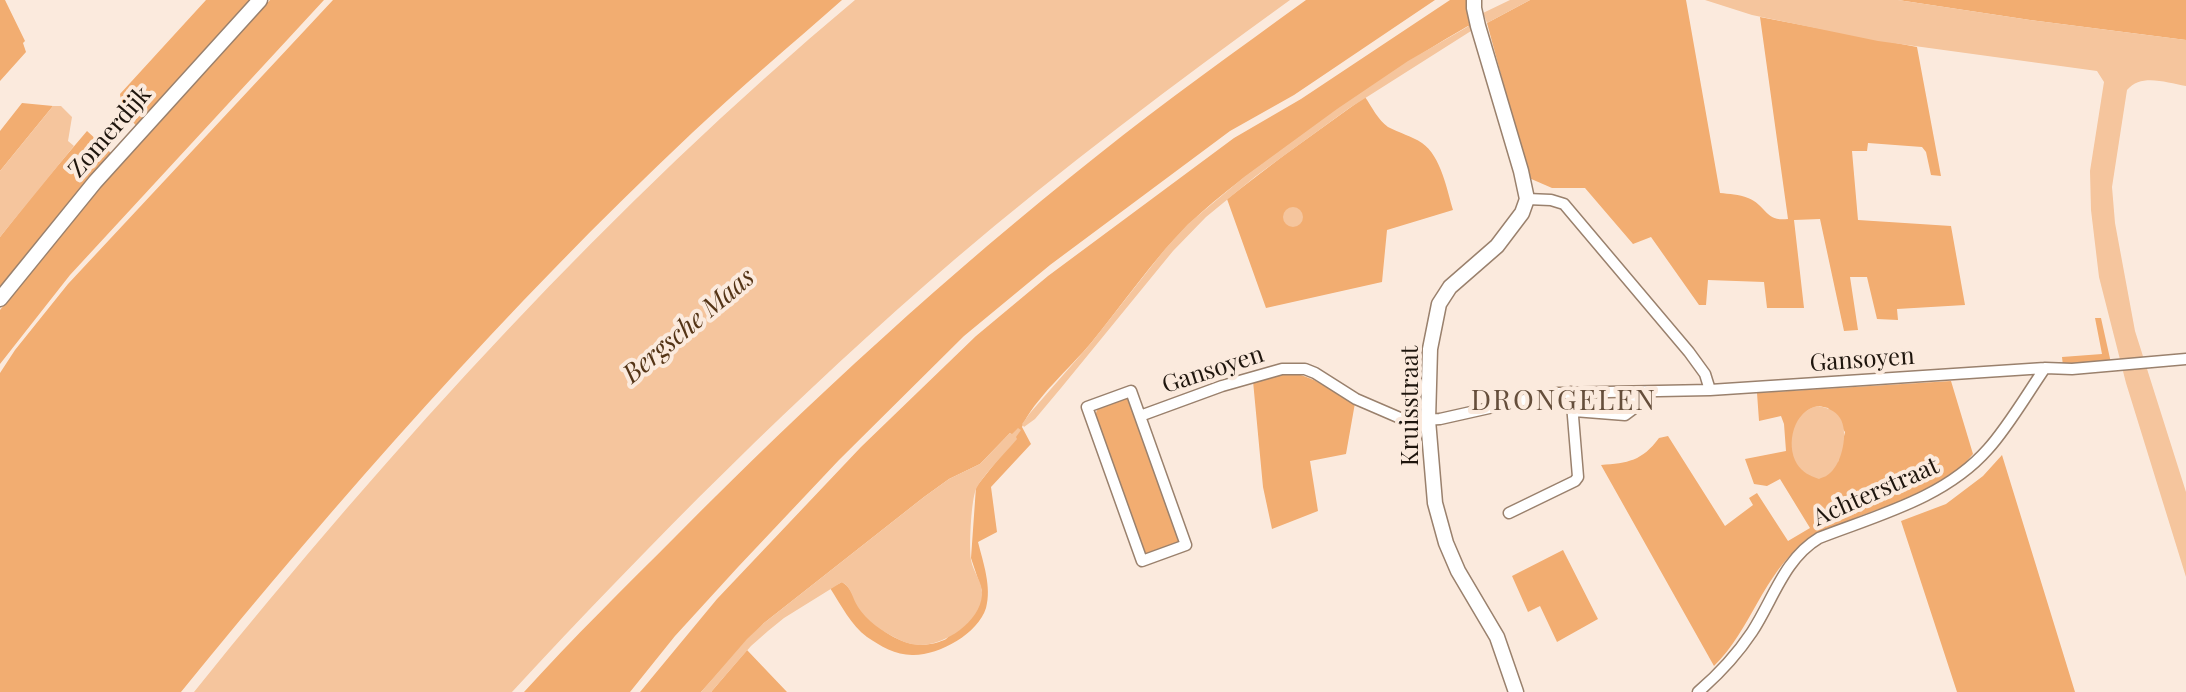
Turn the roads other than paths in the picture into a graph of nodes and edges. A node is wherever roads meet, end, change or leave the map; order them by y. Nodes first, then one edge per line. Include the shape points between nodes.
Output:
1 (260, 0) edge
2 (1474, 0) edge
3 (1527, 199) junction
4 (0, 299) edge
5 (2186, 359) edge
6 (2045, 368) junction
7 (1710, 390) junction
8 (1571, 392) junction
9 (1633, 393) junction
10 (1574, 411) junction
11 (1140, 416) junction
12 (1428, 420) junction
13 (1509, 513) dead end
14 (1516, 692) edge
15 (1698, 692) edge

1 - 4 street, Zomerdijk via 95,182
2 - 3 street
3 - 7 street via 1564,204 1689,352
3 - 12 street, Kruisstraat via 1505,237 1450,287 1439,304 1430,349
5 - 6 street, Gansoyen
6 - 7 street, Gansoyen
6 - 15 street, Achterstraat via 1988,449 1960,475 1921,498 1806,546 1786,570 1753,631
7 - 9 street, Gansoyen
8 - 9 street, Gansoyen
8 - 10 street
8 - 12 street, Gansoyen
9 - 10 street via 1633,409 1625,415
10 - 13 street via 1578,477
11 - 11 street, Gansoyen via 1186,545 1142,561 1087,407 1131,391
11 - 12 street, Gansoyen via 1222,386 1296,368 1315,373 1382,412 1407,421
12 - 14 street, Kruisstraat via 1435,503 1446,543 1497,637

